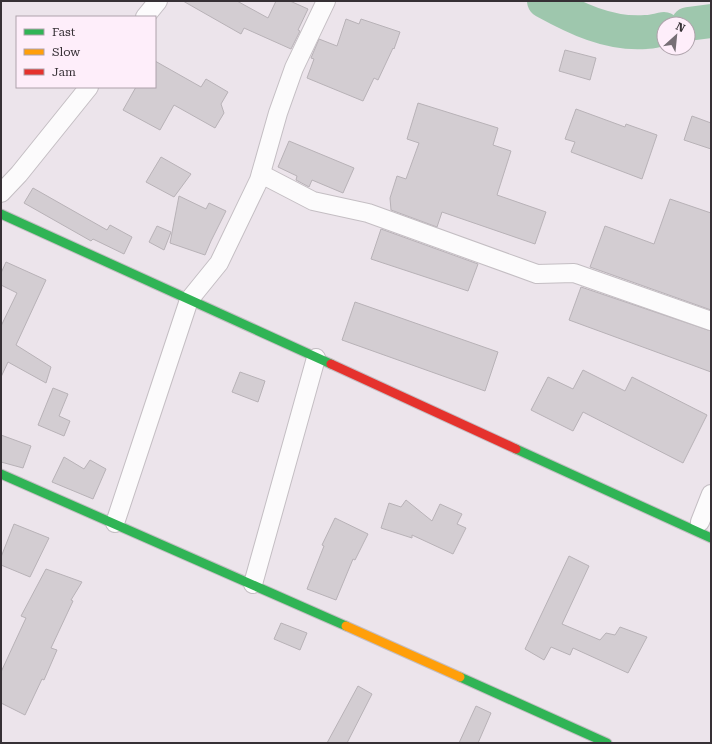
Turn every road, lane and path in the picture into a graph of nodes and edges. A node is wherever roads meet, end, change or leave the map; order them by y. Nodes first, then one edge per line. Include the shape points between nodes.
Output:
1 (158, 1) edge
2 (326, 1) edge
3 (146, 16) edge
4 (88, 88) edge
5 (261, 174) junction
6 (1, 193) edge
7 (1, 214) edge
8 (190, 300) junction
9 (711, 321) edge
10 (316, 358) junction
11 (1, 474) edge
12 (711, 494) edge
13 (700, 522) dead end
14 (115, 523) junction
15 (711, 538) edge
16 (253, 584) junction
17 (607, 743) edge

1 - 3 street
2 - 5 street via 294,68
4 - 6 street
5 - 8 street via 219,263
5 - 9 street via 314,201 368,213 538,274 574,273
7 - 8 street
8 - 10 street
8 - 14 street
10 - 15 street
10 - 16 street
11 - 14 street
12 - 13 street
14 - 16 street
16 - 17 street

